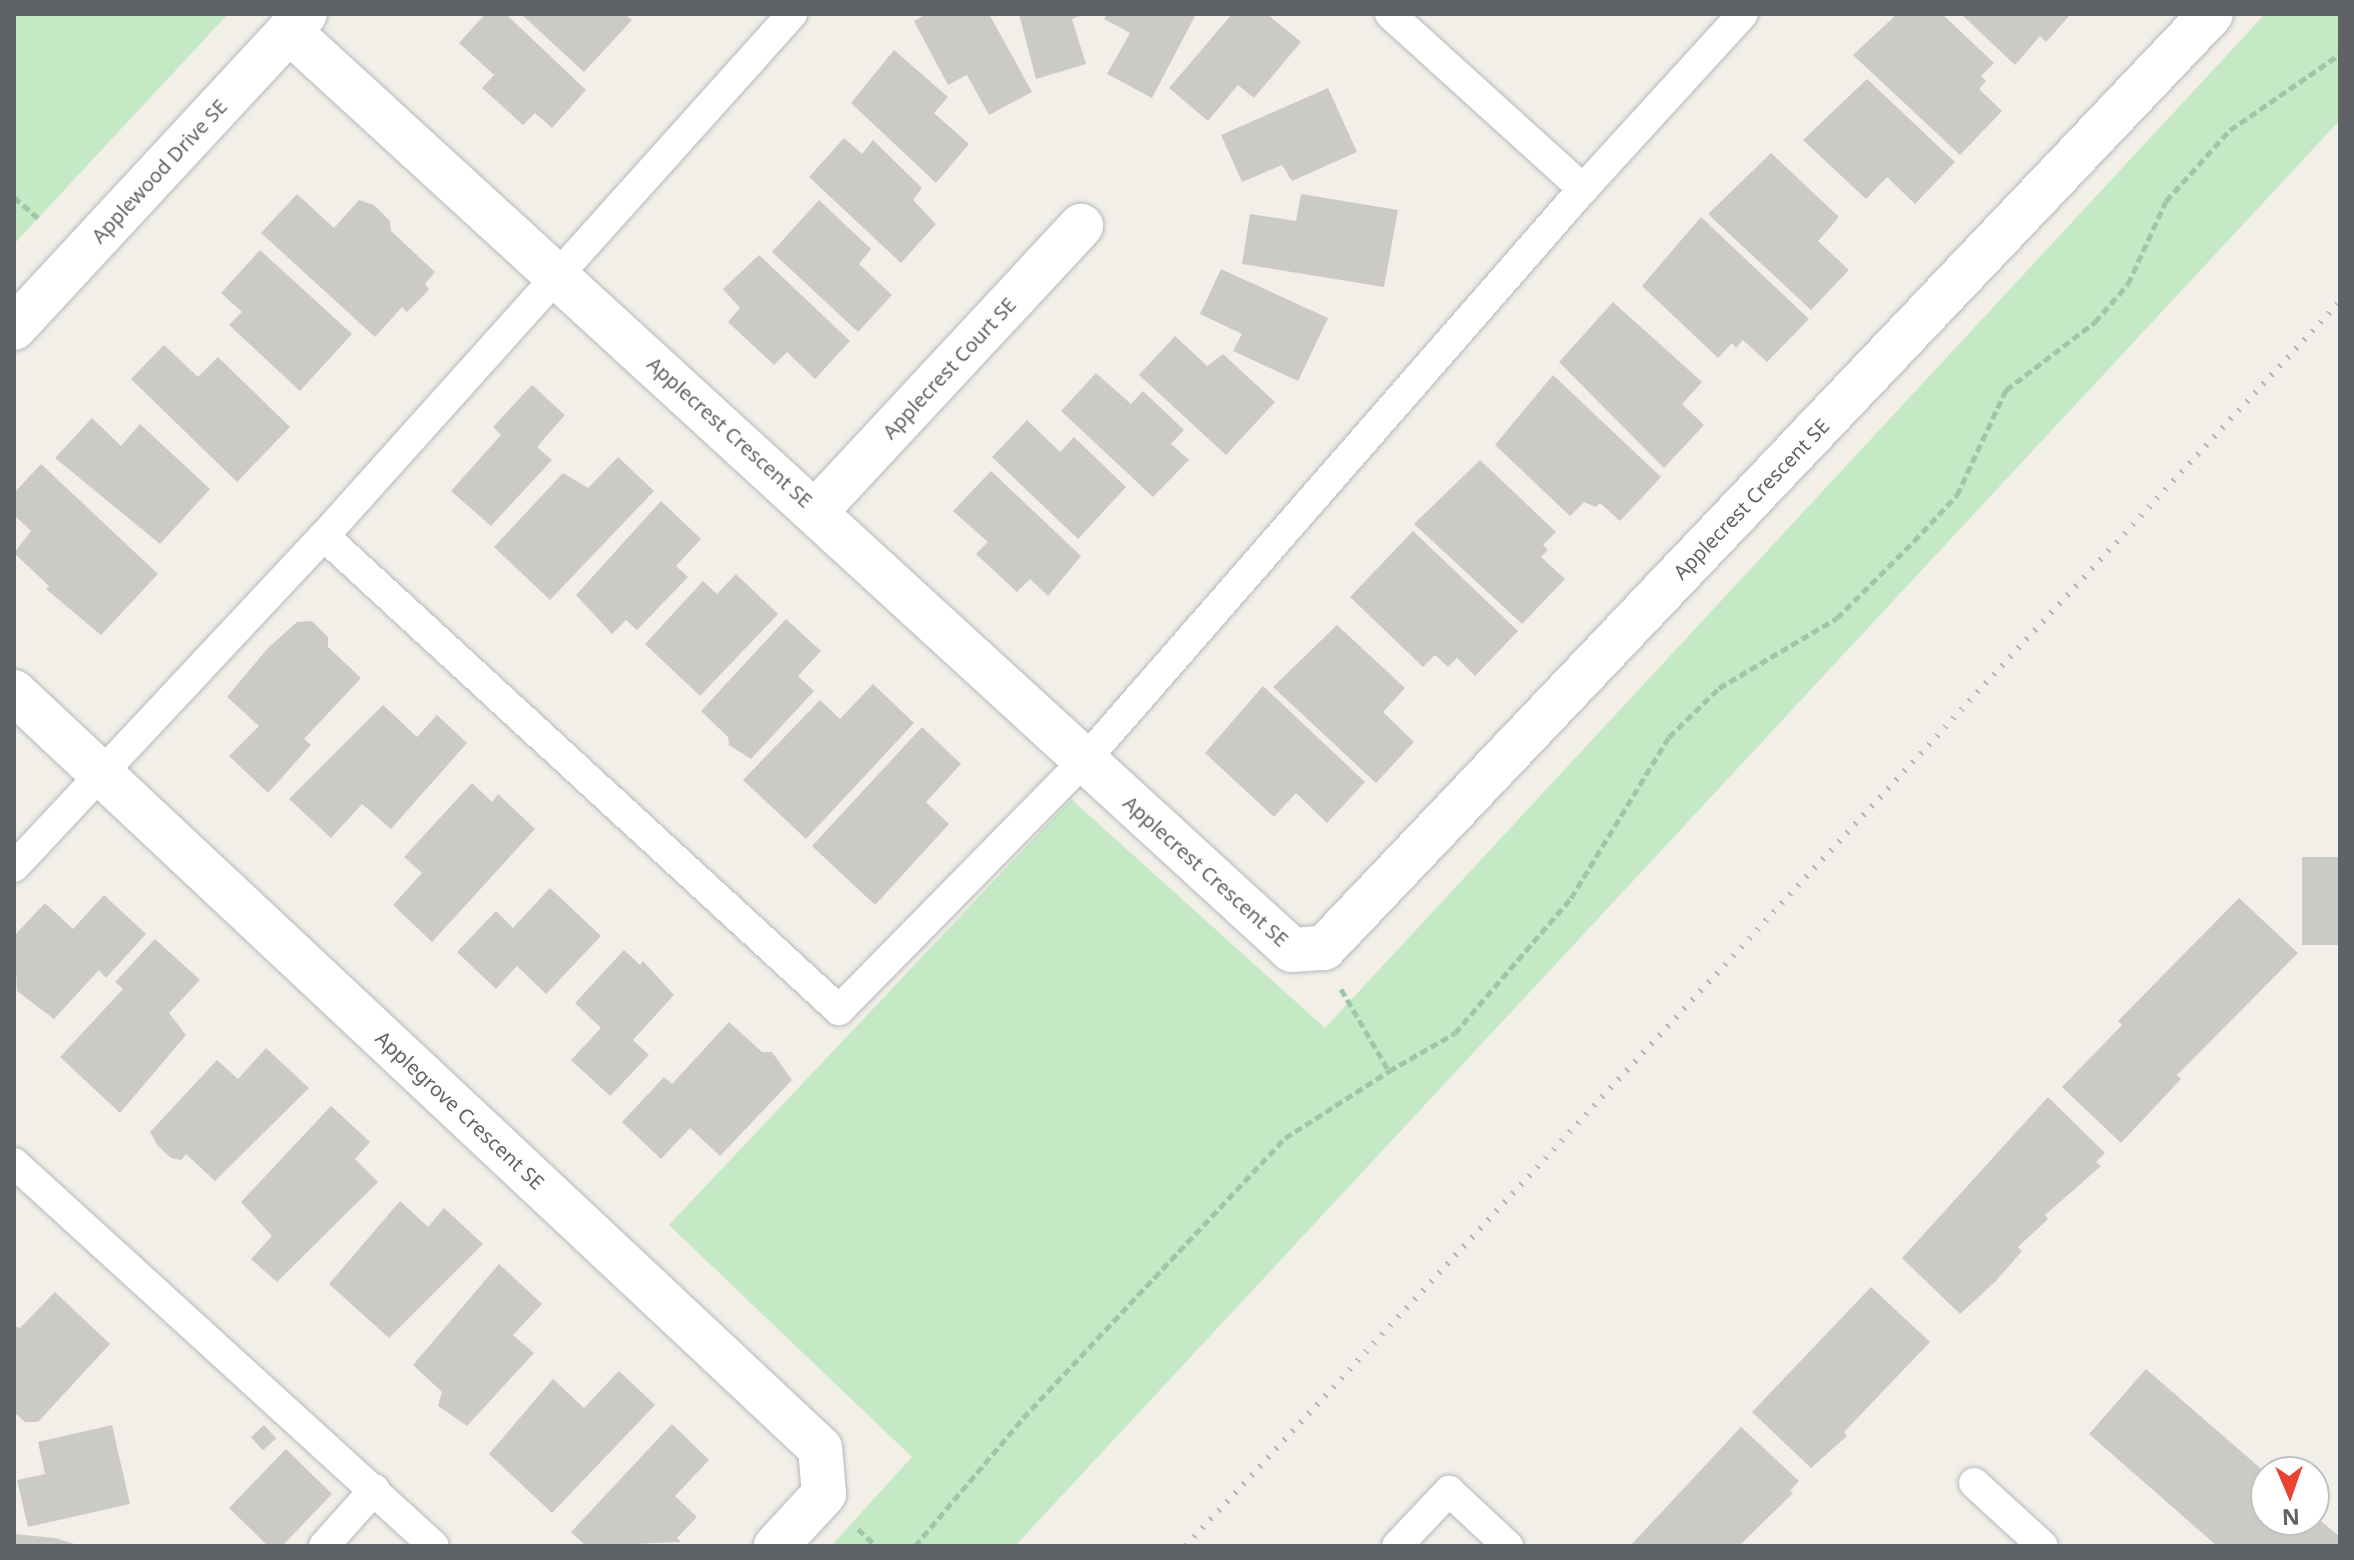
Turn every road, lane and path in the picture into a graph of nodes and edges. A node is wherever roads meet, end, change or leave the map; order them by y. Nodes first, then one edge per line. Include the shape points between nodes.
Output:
1 (792, 14) edge
2 (1390, 14) edge
3 (1743, 14) edge
4 (2211, 14) edge
5 (297, 22) edge
6 (2340, 54) edge
7 (1583, 189) junction
8 (14, 197) edge
9 (38, 218) dead end
10 (1081, 226) dead end
11 (556, 276) junction
12 (14, 328) edge
13 (817, 510) junction
14 (324, 536) junction
15 (14, 692) edge
16 (1085, 760) junction
17 (100, 772) junction
18 (14, 867) edge
19 (1324, 948) junction
20 (1389, 1071) junction
21 (14, 1163) edge
22 (1974, 1483) dead end
23 (375, 1489) junction
24 (324, 1546) edge
25 (434, 1546) edge
26 (776, 1546) edge
27 (915, 1546) edge
28 (1397, 1546) edge
29 (1508, 1546) edge
30 (2043, 1546) edge

1 - 11 lane
2 - 7 lane
3 - 7 lane
4 - 19 street, Applecrest Crescent SE
5 - 11 street, Applecrest Crescent SE
5 - 12 street, Applewood Drive SE
6 - 20 path via 2230,130 2166,201 2128,284 2095,322 2006,390 1957,495 1837,618 1719,688 1679,727 1561,910 1455,1033
7 - 16 lane
8 - 9 path
10 - 13 street, Applecrest Court SE
11 - 13 street, Applecrest Crescent SE
11 - 14 lane
13 - 16 street, Applecrest Crescent SE
14 - 16 lane via 839,1010
14 - 17 lane
15 - 17 street, Applegrove Crescent SE
16 - 19 street, Applecrest Crescent SE via 1292,950
17 - 18 lane
17 - 26 street, Applegrove Crescent SE via 820,1448 824,1494
19 - 20 path
20 - 27 path via 1285,1138 1023,1418
21 - 23 lane
22 - 30 lane
23 - 24 lane
23 - 25 lane
28 - 29 lane via 1449,1491

